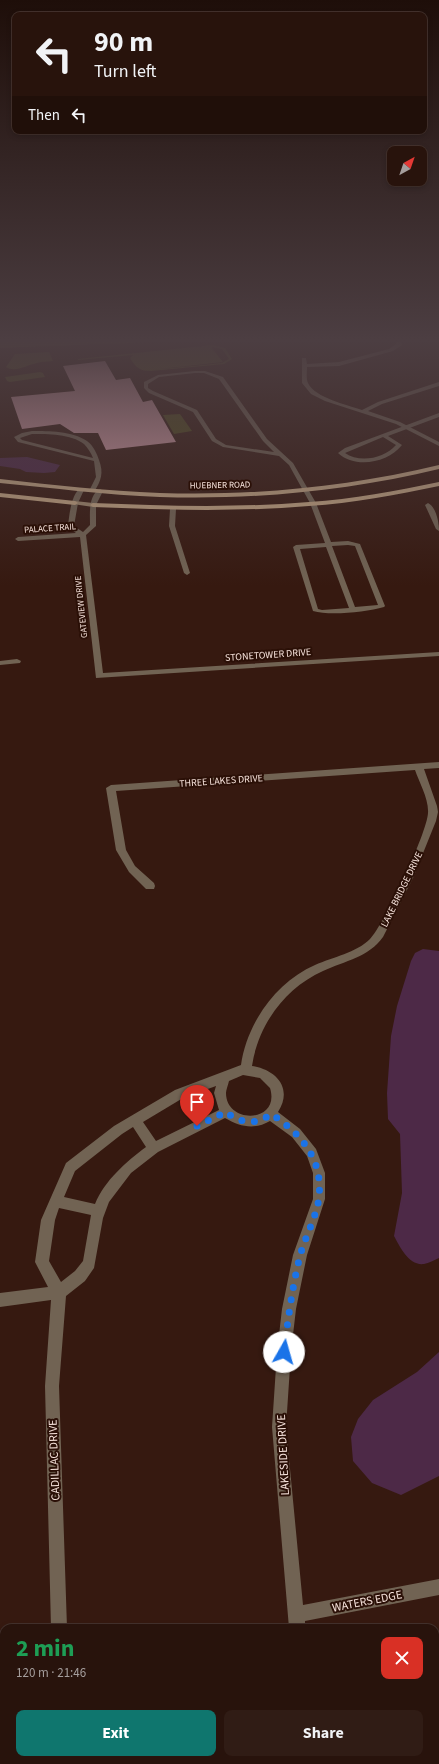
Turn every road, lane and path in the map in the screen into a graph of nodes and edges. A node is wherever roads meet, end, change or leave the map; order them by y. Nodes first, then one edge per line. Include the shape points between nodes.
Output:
1 (201, 421) edge
2 (252, 421) edge
3 (390, 421) edge
4 (425, 421) edge
5 (407, 427) junction
6 (385, 436) junction
7 (439, 444) edge
8 (279, 454) junction
9 (95, 460) junction
10 (439, 467) edge
11 (0, 481) edge
12 (439, 484) edge
13 (81, 490) junction
14 (306, 490) junction
15 (92, 491) junction
16 (100, 491) junction
17 (0, 495) edge
18 (75, 503) junction
19 (313, 503) junction
20 (93, 505) junction
21 (428, 505) dead end
22 (173, 508) junction
23 (439, 529) edge
24 (83, 535) junction
25 (18, 539) dead end
26 (328, 544) junction
27 (187, 573) dead end
28 (353, 610) junction
29 (439, 654) edge
30 (17, 661) dead end
31 (0, 663) edge
32 (99, 676) joint
33 (439, 764) edge
34 (418, 766) junction
35 (150, 886) dead end
36 (246, 1070) junction
37 (224, 1078) junction
38 (226, 1112) junction
39 (271, 1114) junction
40 (135, 1120) junction
41 (154, 1148) junction
42 (55, 1201) junction
43 (99, 1211) junction
44 (59, 1292) junction
45 (0, 1300) edge
46 (439, 1587) edge
47 (296, 1622) edge
48 (59, 1624) edge

1 - 8 lane via 214,440 225,446
2 - 8 lane
3 - 5 street
4 - 5 lane
5 - 6 lane
5 - 7 street
6 - 6 lane via 347,449 341,454 356,461 378,457 400,445
8 - 14 lane via 291,464
9 - 9 lane via 90,447 74,438 38,432 17,437 20,441
9 - 15 lane via 100,476
10 - 14 main road, HUEBNER ROAD via 351,485
11 - 13 main road, HUEBNER ROAD
12 - 19 main road via 363,499
13 - 15 main road, HUEBNER ROAD
13 - 18 street
14 - 16 main road, HUEBNER ROAD via 211,495
14 - 19 lane
15 - 16 main road, HUEBNER ROAD
16 - 20 street
17 - 18 main road
18 - 20 main road
18 - 24 street via 71,527
19 - 22 main road
19 - 26 lane
20 - 22 main road
20 - 24 street via 93,526
21 - 23 street
22 - 27 lane via 172,526
24 - 25 street, PALACE TRAIL
24 - 32 street, GATEVIEW DRIVE
26 - 28 lane
26 - 28 lane via 358,545 382,606
26 - 28 lane via 296,547 315,610
29 - 32 street, STONETOWER DRIVE
30 - 31 street
33 - 34 street, THREE LAKES DRIVE
34 - 35 street, THREE LAKES DRIVE via 111,788 121,850 132,869
34 - 36 street, LAKE BRIDGE DRIVE via 433,813 428,832 386,922 370,944 342,960 311,972 288,988 273,1003 255,1035
36 - 37 street
36 - 39 street via 261,1072 275,1084 278,1100
37 - 38 street via 219,1095
37 - 40 street via 179,1094
38 - 39 street via 233,1118 252,1122 262,1120
38 - 41 street
39 - 47 street, LAKESIDE DRIVE via 296,1133 312,1153 319,1173 319,1199 300,1255 289,1309 279,1427
40 - 41 street
40 - 42 street via 70,1167
41 - 43 street via 127,1168 104,1198
42 - 43 street
42 - 44 street via 48,1220 42,1262
43 - 44 street via 89,1263 80,1276
44 - 45 street
44 - 48 street, CADILLAC DRIVE via 52,1386
46 - 47 street, WATERS EDGE

